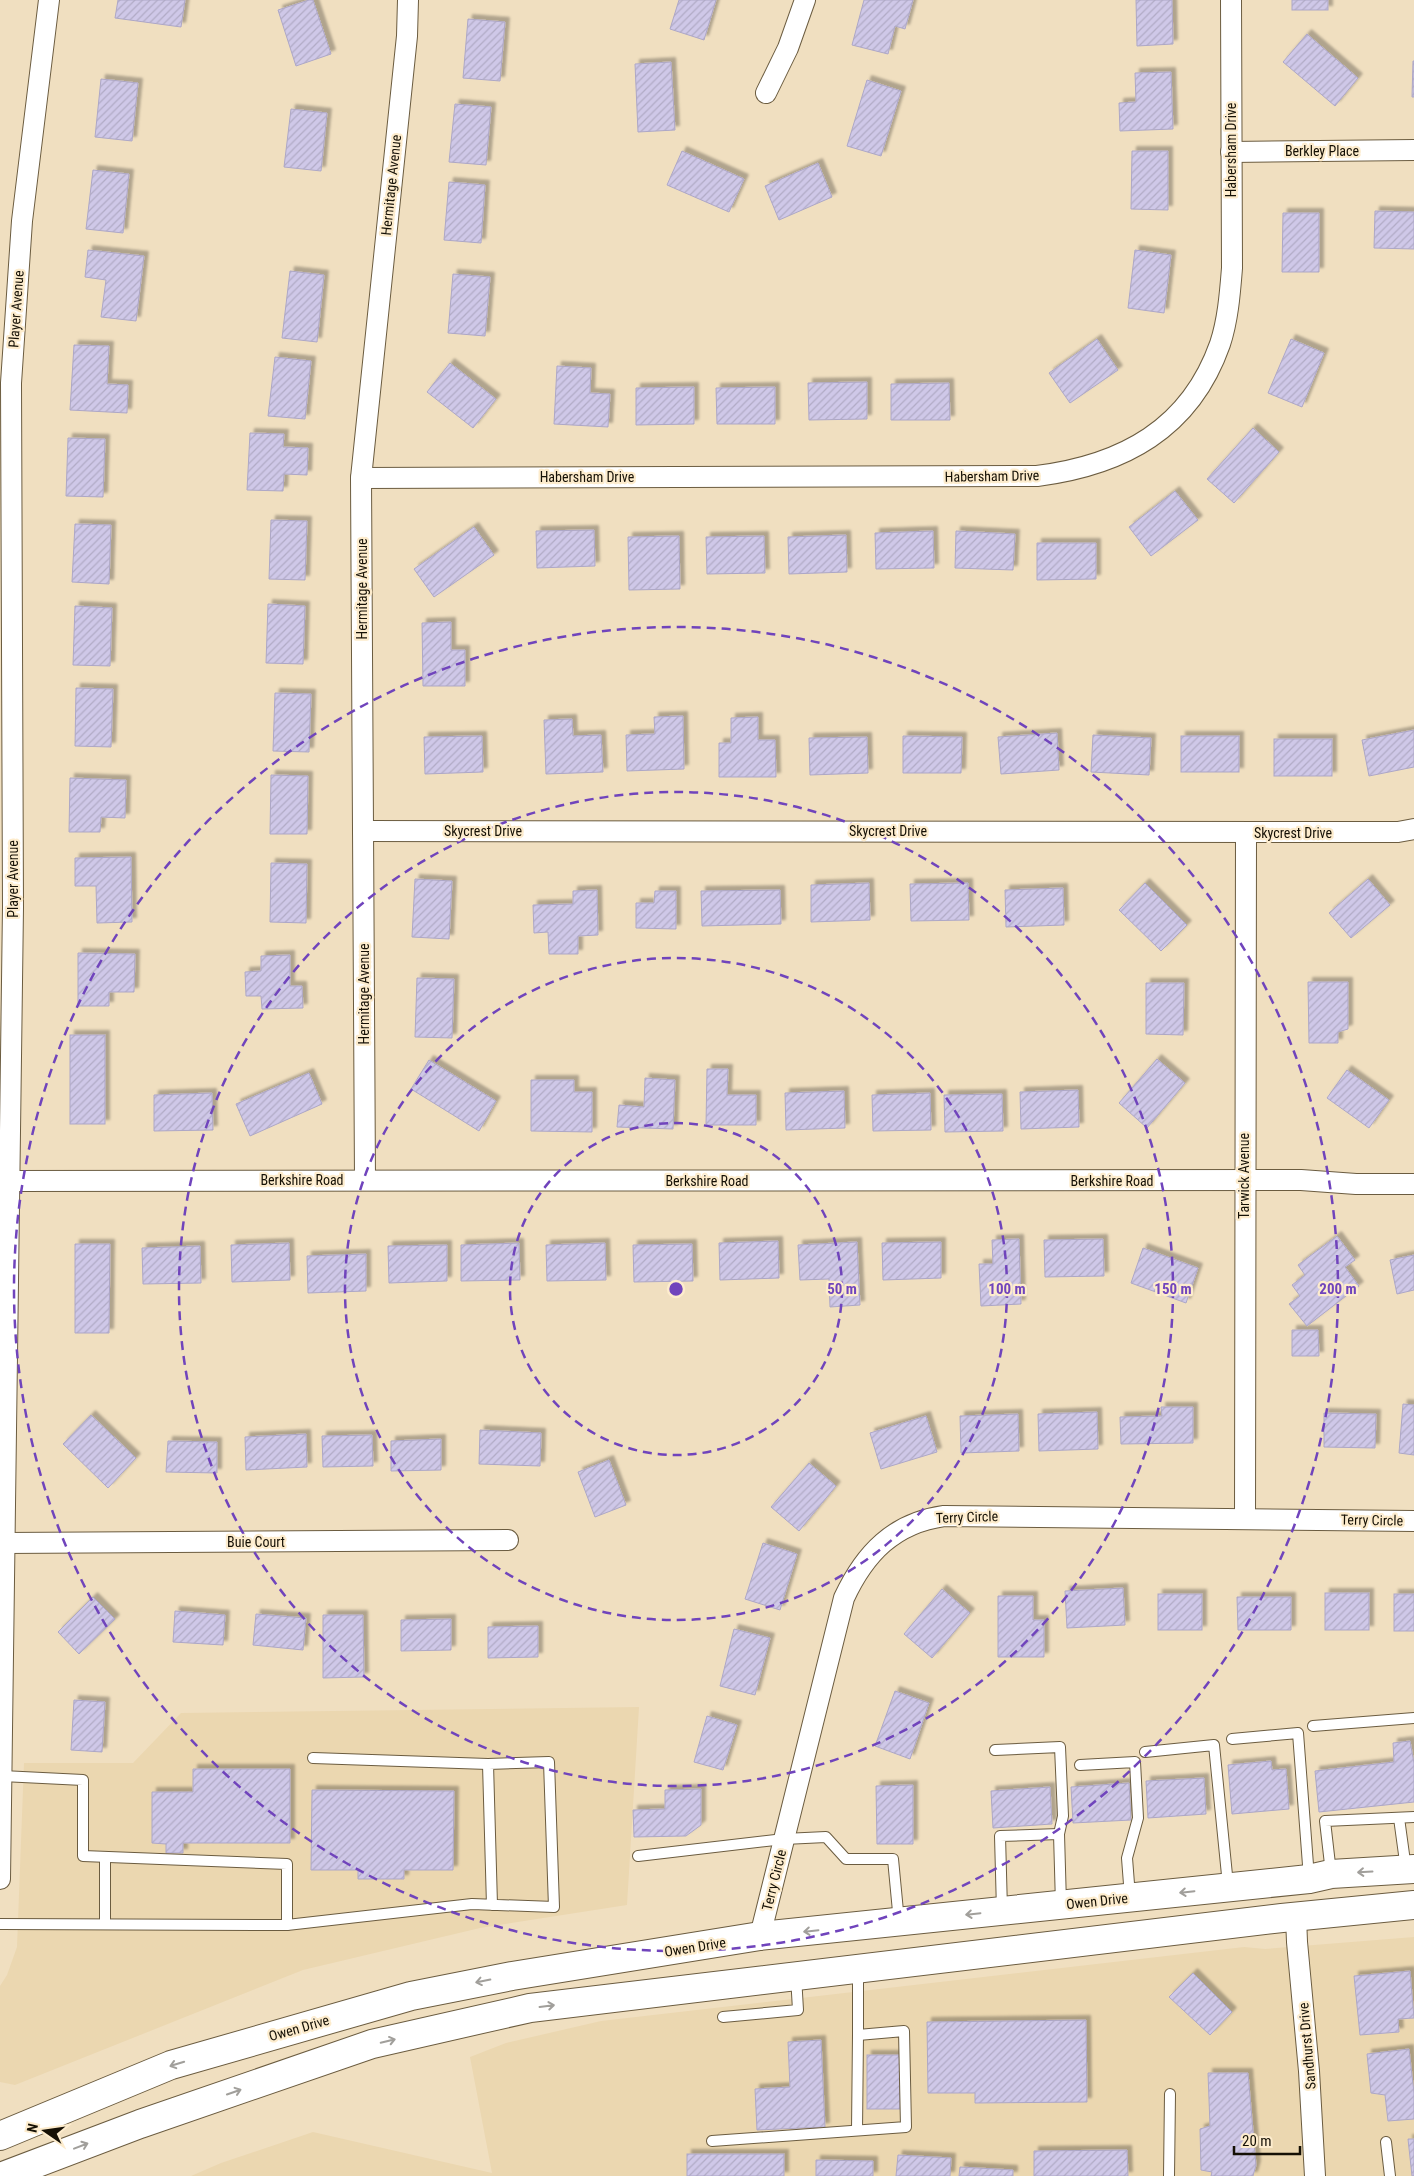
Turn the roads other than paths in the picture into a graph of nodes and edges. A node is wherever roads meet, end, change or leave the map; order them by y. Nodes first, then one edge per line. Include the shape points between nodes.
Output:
1 (49, 0) edge
2 (408, 0) edge
3 (805, 0) edge
4 (1231, 0) edge
5 (766, 93) dead end
6 (1414, 150) edge
7 (1231, 152) junction
8 (7, 357) edge
9 (361, 478) junction
10 (6, 786) edge
11 (1414, 829) edge
12 (363, 831) junction
13 (1246, 833) junction
14 (364, 1180) junction
15 (5, 1181) edge
16 (1244, 1181) junction
17 (1414, 1184) edge
18 (1245, 1519) junction
19 (1414, 1521) edge
20 (508, 1540) dead end
21 (4, 1543) junction
22 (1414, 1718) edge
23 (1313, 1726) dead end
24 (1232, 1739) dead end
25 (995, 1750) dead end
26 (1145, 1752) dead end
27 (313, 1758) dead end
28 (488, 1764) junction
29 (1080, 1765) dead end
30 (1, 1788) edge
31 (1414, 1817) edge
32 (1399, 1818) junction
33 (1059, 1834) junction
34 (784, 1839) junction
35 (638, 1856) dead end
36 (105, 1857) junction
37 (1410, 1869) edge
38 (1320, 1877) junction
39 (0, 1879) edge
40 (1229, 1888) junction
41 (1130, 1898) junction
42 (492, 1905) junction
43 (1061, 1905) junction
44 (1414, 1905) edge
45 (1002, 1911) junction
46 (1296, 1917) junction
47 (899, 1922) junction
48 (0, 1924) edge
49 (105, 1924) junction
50 (287, 1926) junction
51 (760, 1936) junction
52 (858, 1969) junction
53 (796, 1976) junction
54 (723, 2017) dead end
55 (858, 2035) junction
56 (1170, 2094) dead end
57 (857, 2130) junction
58 (0, 2136) edge
59 (712, 2141) dead end
60 (1386, 2142) dead end
61 (2, 2176) edge
62 (1169, 2176) edge
63 (1315, 2176) edge
64 (1390, 2176) edge

1 - 8 street, Player Avenue
2 - 9 street, Hermitage Avenue via 407,36
3 - 5 street via 788,48
4 - 7 street, Habersham Drive
6 - 7 street, Berkley Place
7 - 9 street, Habersham Drive via 1232,268 1221,342 1210,370 1194,396 1150,438 1096,465 1037,476
8 - 10 street, Player Avenue via 11,382
9 - 12 street, Hermitage Avenue
10 - 15 street, Player Avenue
11 - 13 street, Skycrest Drive via 1398,832
12 - 13 street, Skycrest Drive
12 - 14 street, Hermitage Avenue
13 - 16 street, Tarwick Avenue
14 - 15 street, Berkshire Road
14 - 16 street, Berkshire Road
15 - 21 street, Player Avenue
16 - 17 street, Berkshire Road
16 - 18 street, Tarwick Avenue
18 - 19 street, Terry Circle
18 - 34 street, Terry Circle via 944,1516 915,1523 892,1535 873,1551 855,1575 844,1598
20 - 21 street, Buie Court
21 - 30 street, Player Avenue
22 - 23 lane
24 - 38 lane via 1298,1733
25 - 33 lane via 1060,1747 1063,1816
26 - 40 lane via 1214,1745
27 - 28 lane
28 - 42 lane
28 - 42 lane via 549,1762 554,1907
29 - 41 lane via 1135,1762 1138,1818 1127,1858
30 - 36 lane via 83,1780 83,1856
30 - 39 street, Player Avenue
31 - 32 lane
32 - 37 lane
32 - 38 lane via 1326,1821
33 - 43 lane
33 - 45 lane via 1000,1836
34 - 35 lane
34 - 47 lane via 826,1836 846,1858 893,1858
34 - 51 street, Terry Circle
36 - 49 lane
36 - 50 lane via 287,1864
37 -> 38 highway, Owen Drive
38 - 40 highway, Owen Drive
40 -> 41 highway, Owen Drive
41 - 43 highway, Owen Drive
42 - 50 lane via 472,1904
43 - 45 highway, Owen Drive
44 - 46 highway
45 -> 47 highway, Owen Drive
46 - 52 highway
46 - 63 street, Sandhurst Drive
47 -> 51 highway, Owen Drive
48 - 49 lane
49 - 50 lane
51 -> 58 highway, Owen Drive via 512,1976 411,1996 171,2065
52 - 53 highway
52 - 55 lane
53 - 54 lane via 798,2010
61 -> 53 highway via 140,2124 372,2044 530,2008
55 - 57 lane
55 - 57 lane via 904,2031 906,2127
56 - 62 lane
57 - 59 lane
60 - 64 lane

